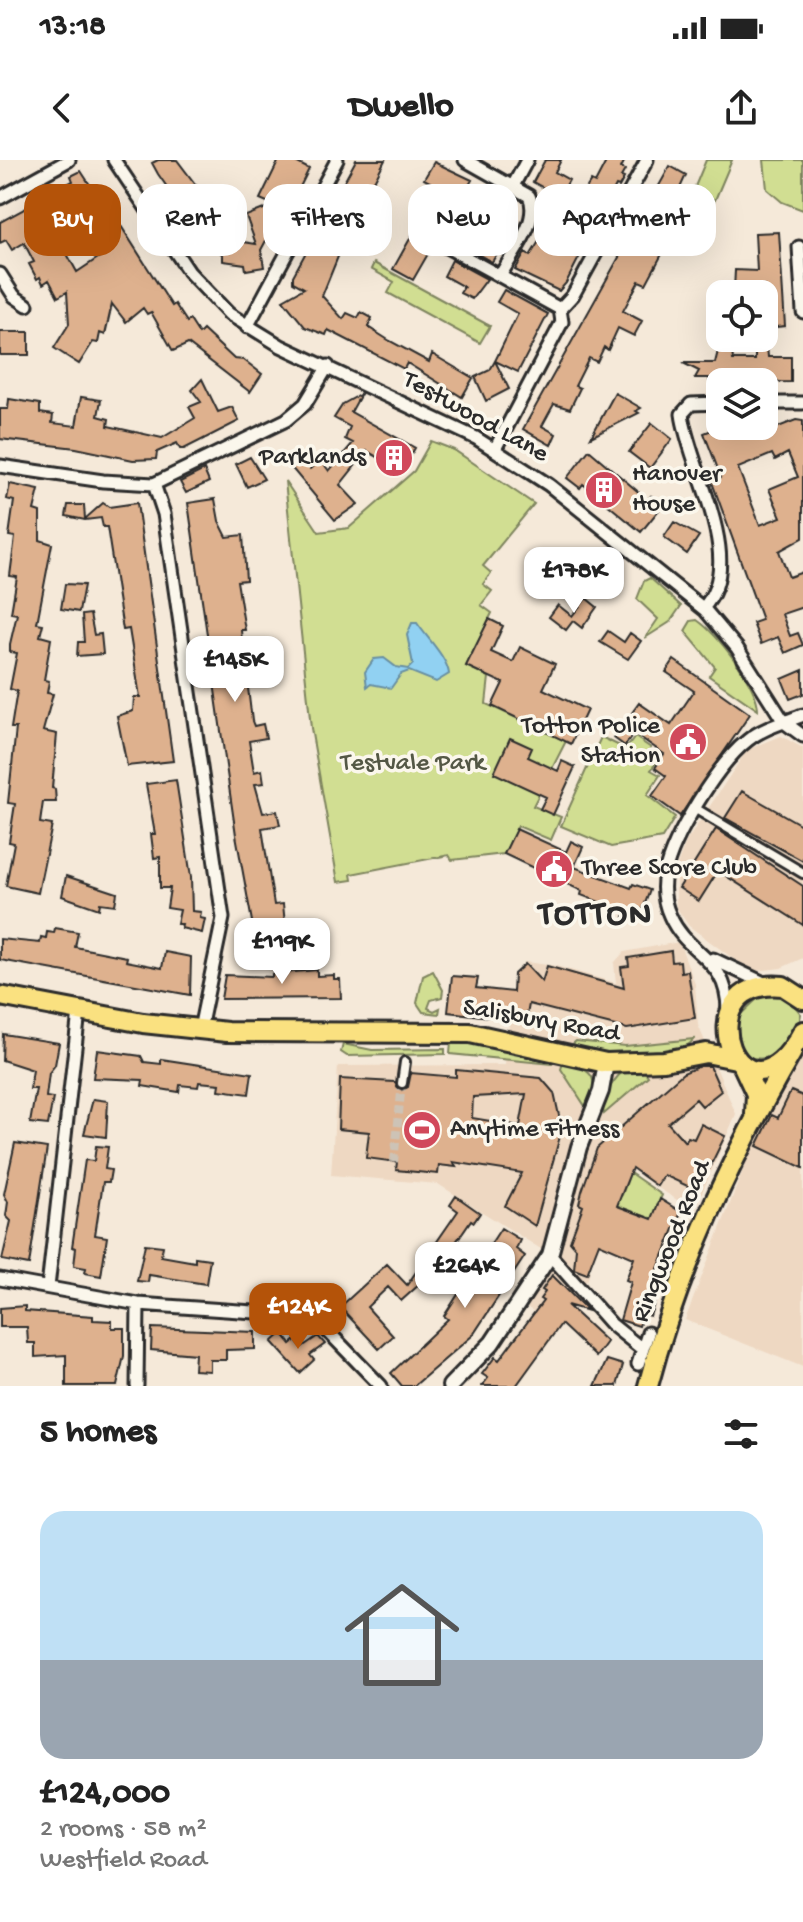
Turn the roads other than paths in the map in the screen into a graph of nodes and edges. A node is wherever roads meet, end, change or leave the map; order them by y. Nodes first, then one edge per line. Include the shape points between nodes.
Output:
1 (69, 160) edge
2 (114, 160) edge
3 (465, 160) edge
4 (527, 160) edge
5 (647, 160) edge
6 (332, 162) edge
7 (509, 184) edge
8 (514, 184) edge
9 (518, 189) edge
10 (0, 198) edge
11 (518, 240) edge
12 (799, 247) dead end
13 (463, 256) edge
14 (510, 256) edge
15 (0, 274) edge
16 (500, 276) junction
17 (27, 305) dead end
18 (560, 309) junction
19 (803, 312) edge
20 (247, 327) junction
21 (328, 366) junction
22 (706, 403) edge
23 (778, 403) edge
24 (803, 403) edge
25 (495, 449) junction
26 (0, 466) edge
27 (154, 484) junction
28 (703, 608) junction
29 (803, 715) edge
30 (784, 722) junction
31 (803, 736) edge
32 (696, 809) junction
33 (803, 873) edge
34 (702, 953) junction
35 (803, 979) edge
36 (778, 986) junction
37 (0, 996) edge
38 (803, 999) edge
39 (79, 1012) junction
40 (727, 1024) junction
41 (200, 1029) junction
42 (803, 1031) edge
43 (792, 1052) junction
44 (691, 1055) junction
45 (739, 1061) junction
46 (405, 1062) dead end
47 (606, 1063) junction
48 (402, 1083) tunnel mouth
49 (754, 1121) junction
50 (550, 1255) junction
51 (0, 1279) edge
52 (48, 1287) junction
53 (138, 1304) junction
54 (648, 1333) dead end
55 (642, 1349) junction
56 (638, 1364) dead end
57 (137, 1386) edge
58 (381, 1386) edge
59 (450, 1386) edge
60 (648, 1386) edge

1 - 10 street
2 - 20 street, Testwood Lane via 189,272
3 - 7 street
4 - 8 street
5 - 18 street via 573,295
6 - 20 street
9 - 11 street via 529,196 533,210
12 - 19 street
13 - 16 street
14 - 16 street
15 - 17 street
16 - 18 street
18 - 25 street via 562,322
20 - 21 street, Testwood Lane
21 - 25 street, Testwood Lane
21 - 27 street via 305,404 286,420
22 - 28 street via 691,404 682,414 720,556 716,588
23 - 24 street
25 - 28 street, Testwood Lane via 581,509
26 - 27 street
27 - 41 street via 164,514 223,918
28 - 30 street, Testwood Lane via 737,648
29 - 30 street
30 - 31 street, Testwood Lane
30 - 32 street via 739,748
32 - 33 street
32 - 34 street via 670,856 663,893 673,923
34 - 36 street via 750,980
34 - 40 street via 725,983
35 - 36 main road, Salisbury Road
36 - 38 main road
36 - 40 main road, Salisbury Road via 748,994
37 - 39 main road, Salisbury Road
39 - 41 main road, Salisbury Road
39 - 52 street
40 - 44 main road, Salisbury Road
40 - 45 main road via 727,1043
41 - 47 main road, Salisbury Road via 332,1035 470,1033
42 - 43 main road, Ringwood Road
43 - 45 main road, Salisbury Road via 766,1070
43 - 49 main road, Ringwood Road
44 - 45 main road, Salisbury Road
44 - 47 main road, Salisbury Road
45 - 49 main road via 756,1094
46 - 48 street
47 - 50 street
49 - 60 main road, Ringwood Road via 681,1277
50 - 55 street via 611,1324
50 - 59 street via 498,1335
51 - 52 street
52 - 53 street
53 - 57 street
53 - 58 street via 313,1316
54 - 55 street
55 - 56 street

